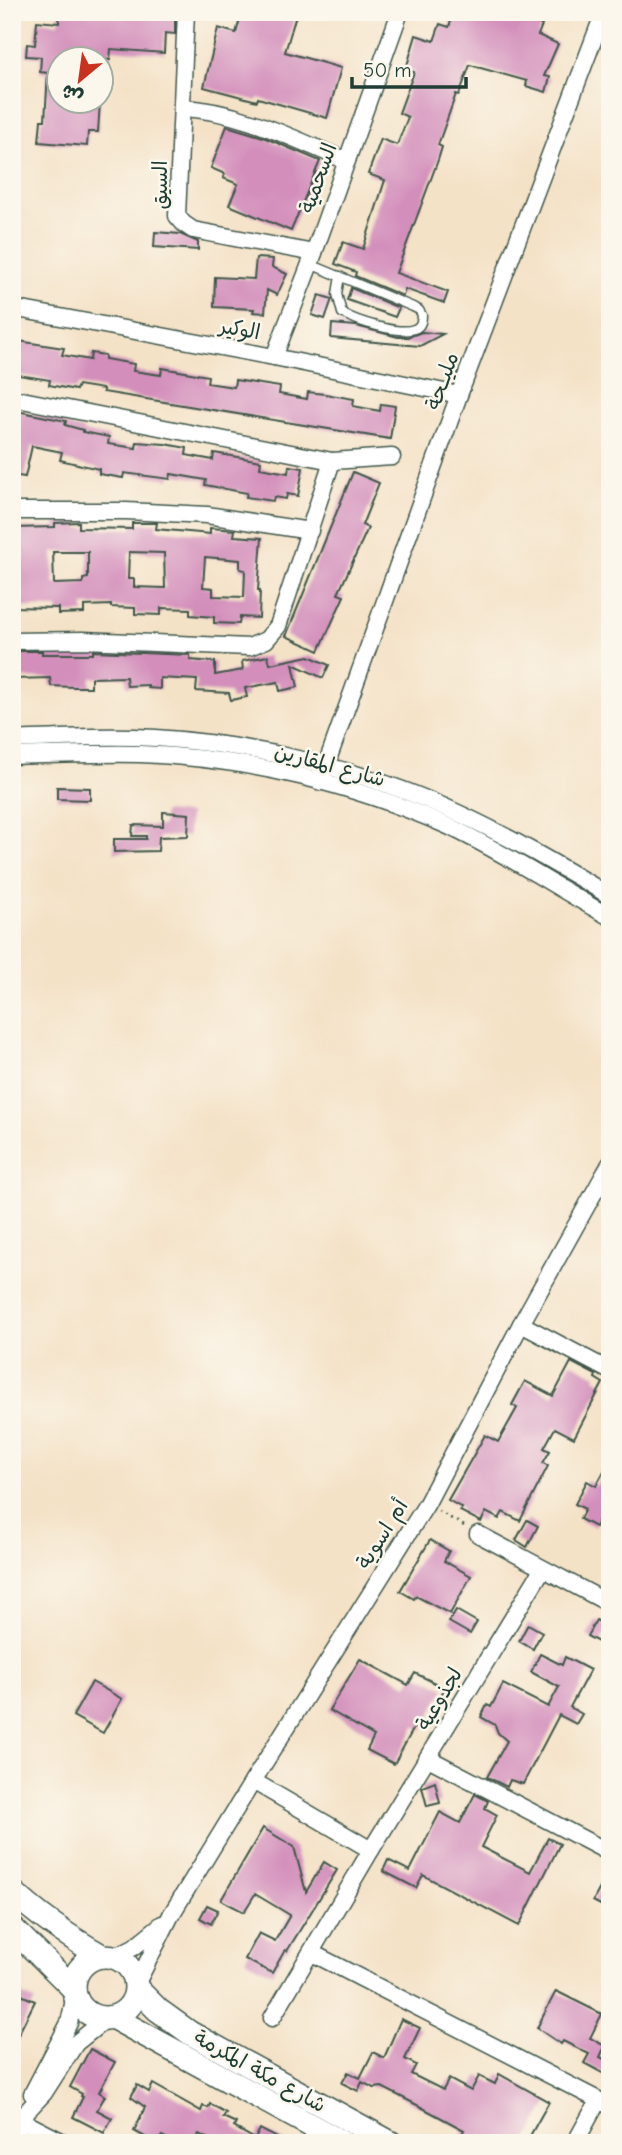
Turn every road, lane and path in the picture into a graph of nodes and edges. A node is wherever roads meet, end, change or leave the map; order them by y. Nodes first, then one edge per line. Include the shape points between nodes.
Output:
1 (186, 12) edge
2 (400, 12) edge
3 (604, 12) edge
4 (183, 108) junction
5 (347, 161) junction
6 (312, 258) junction
7 (340, 276) junction
8 (12, 308) edge
9 (274, 357) junction
10 (459, 395) junction
11 (12, 398) edge
12 (392, 457) dead end
13 (332, 461) junction
14 (12, 511) edge
15 (310, 531) junction
16 (12, 641) edge
17 (12, 740) edge
18 (12, 756) edge
19 (326, 766) junction
20 (320, 782) junction
21 (610, 896) edge
22 (610, 917) edge
23 (610, 1164) edge
24 (521, 1324) junction
25 (610, 1371) edge
26 (426, 1505) junction
27 (478, 1534) joint
28 (542, 1570) junction
29 (610, 1605) edge
30 (428, 1758) junction
31 (253, 1781) junction
32 (371, 1850) junction
33 (610, 1853) edge
34 (12, 1891) edge
35 (171, 1915) junction
36 (12, 1928) edge
37 (312, 1953) junction
38 (108, 1956) junction
39 (137, 1986) junction
40 (74, 1992) junction
41 (110, 2018) junction
42 (272, 2018) dead end
43 (604, 2104) edge
44 (24, 2116) junction
45 (12, 2142) edge
46 (65, 2143) edge
47 (343, 2143) edge
48 (391, 2143) edge
49 (575, 2143) edge

1 - 4 street, السيق
2 - 5 street, السحمية
3 - 10 street, مليــحة
4 - 5 street via 235,116
4 - 6 street, السيق via 177,216 193,230
5 - 6 street, السحمية
6 - 7 lane
6 - 9 street, السحمية
7 - 7 lane via 419,310 421,324 400,329 342,313 337,295
8 - 9 street, الوكير
9 - 10 street, الوكير
10 - 19 street, مليــحة
11 - 13 street
12 - 13 street
13 - 15 street
14 - 15 street via 207,515
15 - 16 street via 278,626 267,640 249,647
17 - 19 street, شارع المقارين via 111,737 187,741
18 - 20 street, شارع المقارين via 175,756
19 - 20 street, مليــحة
19 - 21 street, شارع المقارين via 458,813
20 - 22 street, شارع المقارين via 379,799 448,827
23 - 24 street, أم اسوية
24 - 25 street
24 - 26 street, أم اسوية
26 - 27 path
26 - 31 street, أم اسوية
27 - 28 street
28 - 29 street
28 - 30 street, لجذوعية
30 - 32 street, لجذوعية
30 - 33 street
31 - 32 street
31 - 35 street, أم اسوية
32 - 37 street, لجذوعية
34 - 38 main road via 71,1938
35 - 38 street, أم اسوية via 149,1937
35 - 39 street, أم اسوية
36 - 40 main road
37 - 42 street, لجذوعية
37 - 43 street
38 - 39 main road via 125,1962
38 - 40 main road via 81,1967
39 - 41 main road via 130,2007
39 - 48 main road, شارع مكة المكرمة via 158,2010 190,2033
40 - 41 main road via 86,2012
40 - 44 street via 69,2023 33,2089
41 - 44 street via 76,2043
41 - 47 main road, شارع مكة المكرمة
43 - 49 street
44 - 45 street
44 - 46 street

